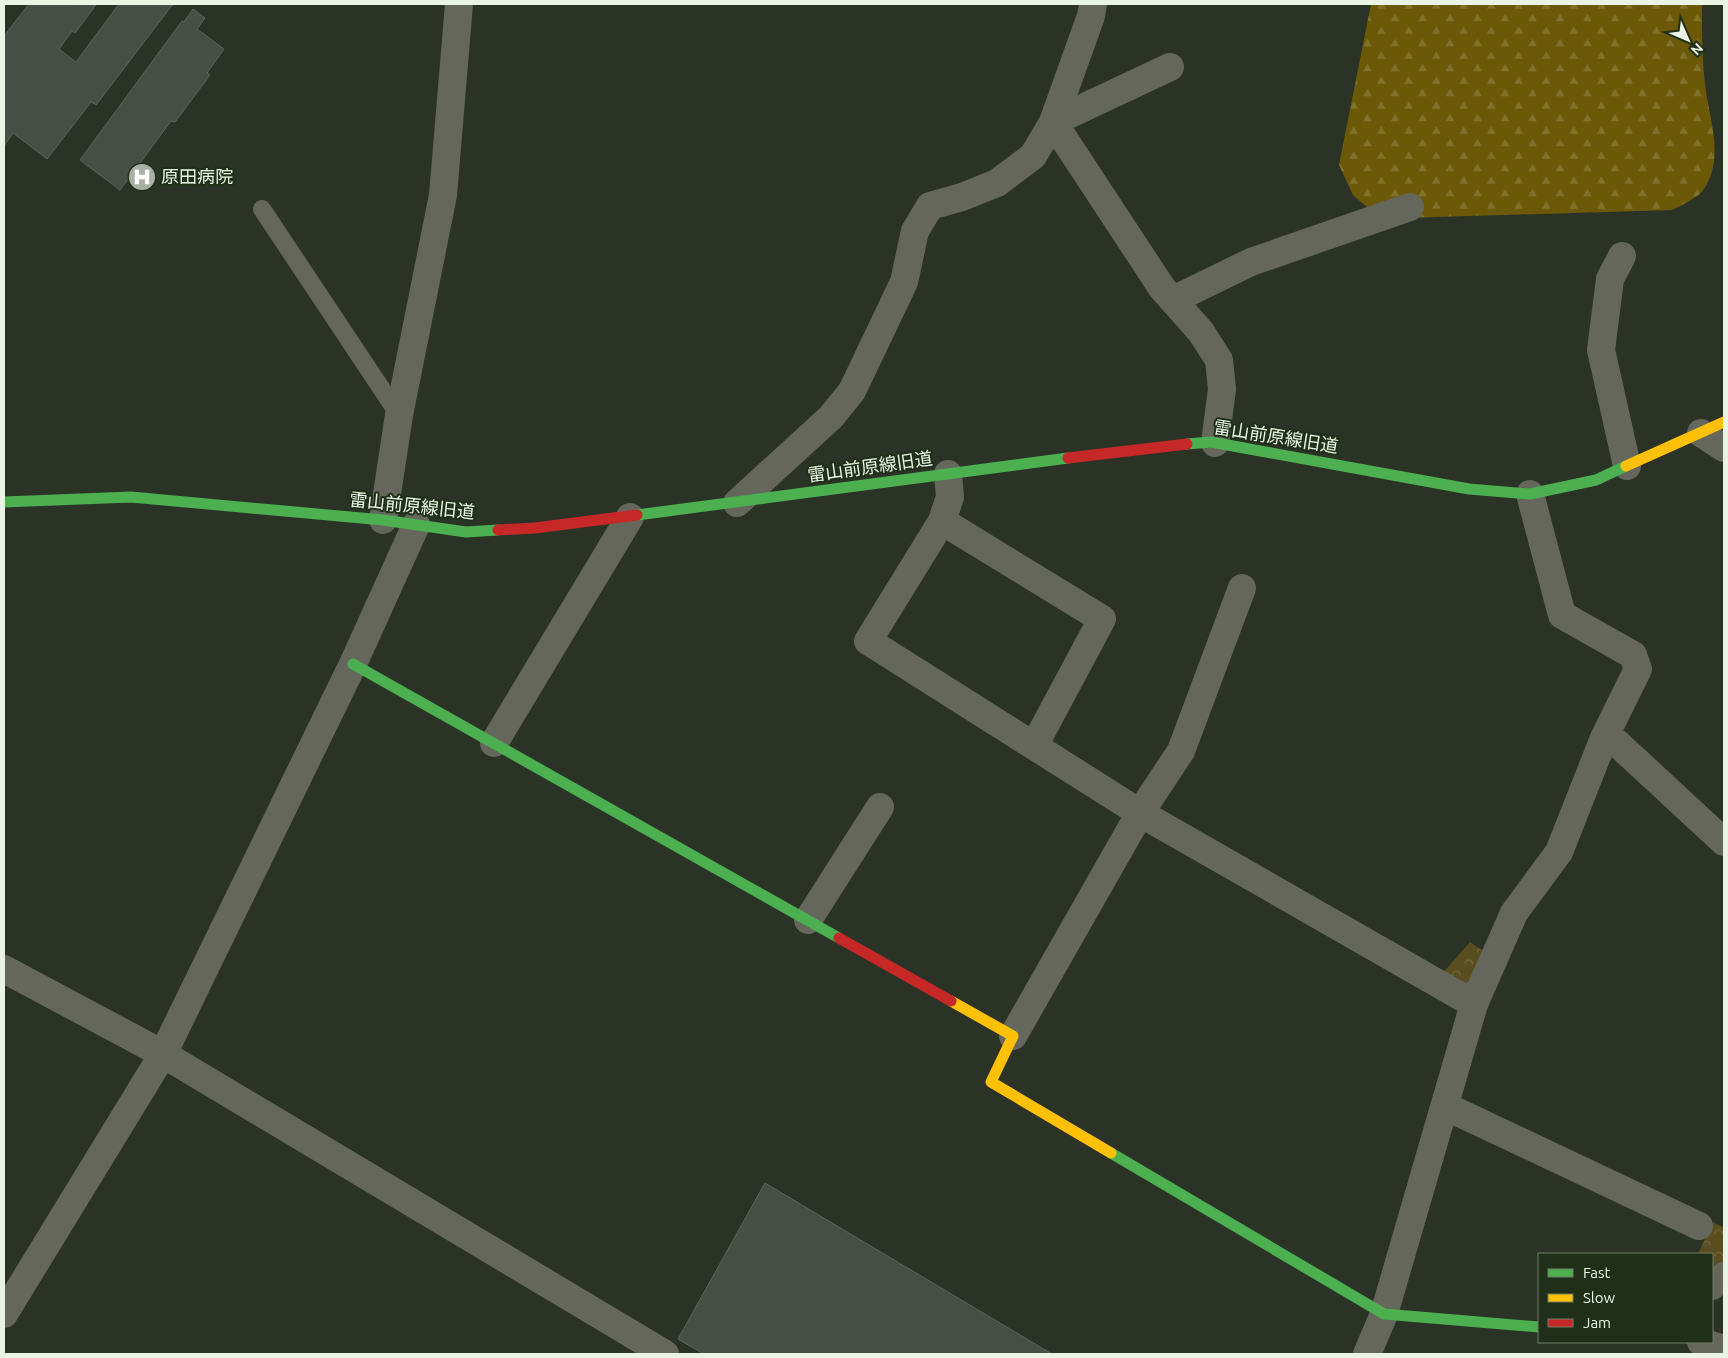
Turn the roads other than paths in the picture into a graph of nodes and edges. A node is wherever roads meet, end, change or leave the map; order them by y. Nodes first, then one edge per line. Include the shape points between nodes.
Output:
1 (458, 4) edge
2 (1093, 4) edge
3 (1170, 67) dead end
4 (1053, 122) junction
5 (1410, 207) dead end
6 (262, 209) dead end
7 (1622, 256) dead end
8 (1173, 300) junction
9 (399, 415) junction
10 (1712, 427) edge
11 (1215, 443) junction
12 (1724, 448) edge
13 (1627, 466) junction
14 (948, 474) junction
15 (1530, 494) junction
16 (4, 502) edge
17 (737, 503) junction
18 (630, 517) junction
19 (383, 520) junction
20 (942, 521) junction
21 (416, 525) junction
22 (1242, 588) dead end
23 (353, 664) junction
24 (1604, 738) junction
25 (494, 742) junction
26 (1034, 746) junction
27 (880, 806) dead end
28 (1140, 814) junction
29 (1724, 842) edge
30 (808, 920) junction
31 (4, 969) edge
32 (1474, 1004) junction
33 (1013, 1036) junction
34 (163, 1054) junction
35 (1445, 1106) junction
36 (1699, 1226) dead end
37 (1724, 1276) edge
38 (1713, 1285) edge
39 (4, 1314) edge
40 (1384, 1314) junction
41 (1538, 1327) edge
42 (1704, 1343) edge
43 (1724, 1349) edge
44 (665, 1354) edge
45 (1367, 1354) edge

1 - 9 street via 443,195
2 - 4 street
3 - 4 street
4 - 8 street
4 - 17 street via 1033,156 997,183 930,206 915,231 904,282 852,391 831,417
5 - 8 street via 1252,262
6 - 9 lane
7 - 13 street via 1610,279 1601,350
8 - 11 street via 1201,332 1219,360 1222,389
9 - 19 street
10 - 12 street
10 - 13 street, 雷山前原線旧道
11 - 14 street, 雷山前原線旧道 via 1158,446
11 - 15 street, 雷山前原線旧道 via 1469,489
13 - 15 street, 雷山前原線旧道 via 1596,480
14 - 17 street, 雷山前原線旧道
14 - 20 street via 950,497
15 - 24 street via 1562,614 1634,654 1638,669
16 - 19 street, 雷山前原線旧道 via 131,497
17 - 18 street, 雷山前原線旧道
18 - 21 street, 雷山前原線旧道 via 466,532
18 - 25 street
19 - 21 street, 雷山前原線旧道
20 - 26 street via 1102,619
20 - 26 street via 868,641
21 - 23 street
22 - 28 street via 1181,751
23 - 25 street
23 - 34 street
24 - 29 street via 1617,743
24 - 32 street via 1559,852 1514,913
25 - 30 street
26 - 28 street
27 - 30 street
28 - 32 street
28 - 33 street
30 - 33 street
31 - 34 street
32 - 35 street
33 - 40 street via 991,1082
34 - 39 street
34 - 44 street
35 - 36 street
35 - 40 street
37 - 38 street
40 - 41 street
40 - 45 street
42 - 43 street

